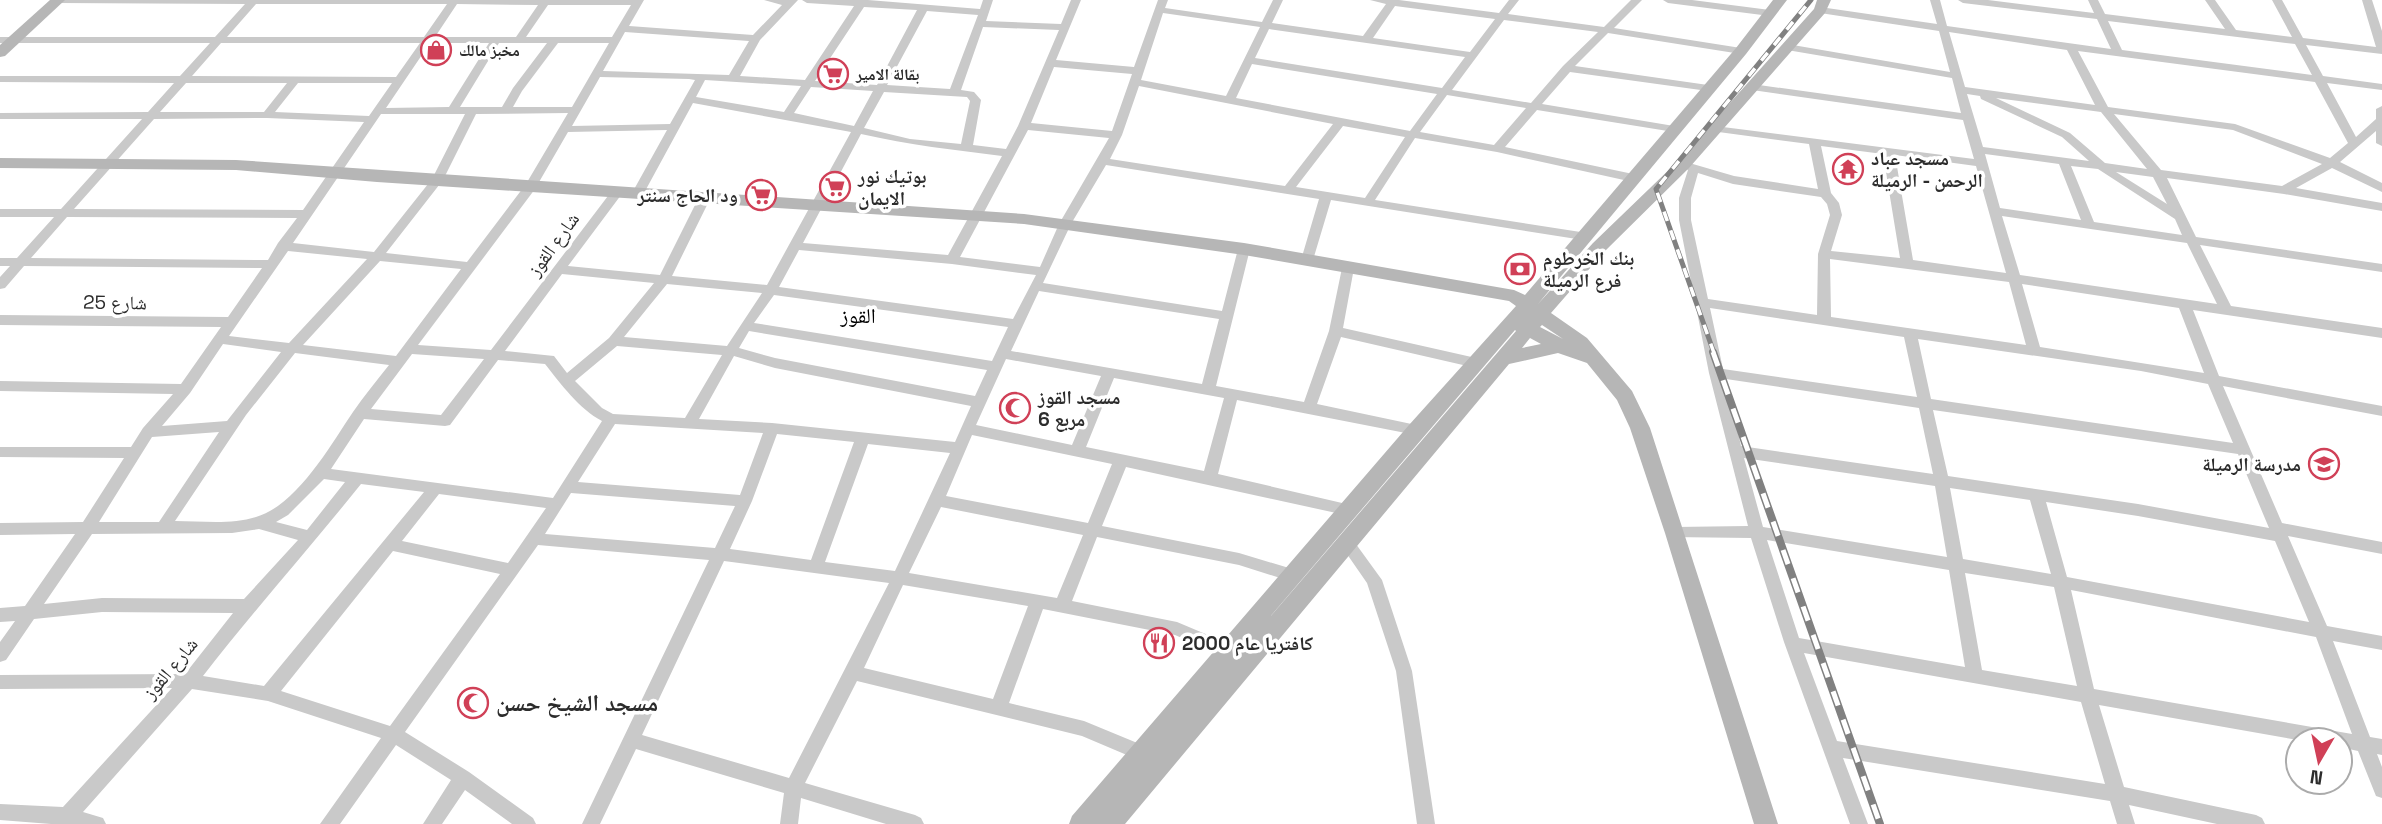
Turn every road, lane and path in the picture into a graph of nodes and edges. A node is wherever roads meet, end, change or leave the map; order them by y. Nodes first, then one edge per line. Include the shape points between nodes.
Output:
1 (58, 0) edge
2 (254, 0) edge
3 (769, 0) edge
4 (807, 0) edge
5 (988, 0) edge
6 (1076, 0) edge
7 (1278, 0) edge
8 (1375, 0) edge
9 (1514, 0) edge
10 (1637, 0) edge
11 (1668, 0) edge
12 (1935, 0) edge
13 (1963, 0) edge
14 (2093, 0) edge
15 (2210, 0) edge
16 (2277, 0) edge
17 (2367, 0) edge
18 (344, 1) edge
19 (454, 1) edge
20 (545, 1) edge
21 (638, 1) edge
22 (791, 1) edge
23 (1393, 1) edge
24 (861, 2) edge
25 (1991, 2) edge
26 (1162, 5) edge
27 (1822, 5) edge
28 (2043, 5) edge
29 (924, 7) junction
30 (1775, 7) edge
31 (1501, 16) junction
32 (2101, 17) junction
33 (983, 18) junction
34 (1266, 24) junction
35 (1066, 27) junction
36 (1943, 29) junction
37 (1606, 30) junction
38 (2232, 33) junction
39 (620, 34) junction
40 (756, 38) junction
41 (1367, 38) junction
42 (7, 40) edge
43 (218, 40) junction
44 (428, 40) junction
45 (496, 40) junction
46 (519, 40) junction
47 (554, 41) junction
48 (2298, 41) junction
49 (1787, 47) junction
50 (2071, 47) junction
51 (2382, 50) edge
52 (1741, 51) junction
53 (0, 53) edge
54 (2118, 53) junction
55 (1471, 55) junction
56 (1249, 60) junction
57 (1050, 63) junction
58 (1567, 68) junction
59 (597, 74) junction
60 (1957, 76) junction
61 (1138, 77) junction
62 (185, 78) junction
63 (701, 78) junction
64 (2317, 78) junction
65 (0, 79) edge
66 (295, 80) junction
67 (398, 80) junction
68 (732, 80) junction
69 (809, 85) junction
70 (1752, 87) junction
71 (2382, 87) edge
72 (1709, 88) junction
73 (883, 89) junction
74 (1967, 90) junction
75 (955, 92) junction
76 (1444, 92) junction
77 (688, 99) junction
78 (1230, 99) junction
79 (1535, 105) junction
80 (506, 110) junction
81 (577, 110) junction
82 (2105, 110) junction
83 (452, 111) junction
84 (472, 111) junction
85 (267, 115) junction
86 (373, 115) junction
87 (2381, 115) edge
88 (0, 116) edge
89 (151, 116) junction
90 (787, 116) junction
91 (1969, 117) junction
92 (1340, 122) junction
93 (1024, 126) junction
94 (673, 127) junction
95 (566, 129) junction
96 (1674, 129) junction
97 (1715, 129) junction
98 (860, 130) junction
99 (1116, 135) junction
100 (1412, 135) junction
101 (1814, 141) junction
102 (2382, 143) edge
103 (2354, 144) junction
104 (1497, 149) junction
105 (966, 150) junction
106 (1888, 150) junction
107 (1977, 150) junction
108 (1009, 153) junction
109 (112, 162) junction
110 (1103, 162) junction
111 (2064, 162) junction
112 (0, 163) edge
113 (1981, 163) junction
114 (2332, 163) junction
115 (1688, 167) junction
116 (2103, 167) junction
117 (335, 171) junction
118 (2158, 174) junction
119 (1633, 178) junction
120 (437, 180) junction
121 (531, 186) junction
122 (2382, 188) edge
123 (1288, 190) junction
124 (2284, 190) junction
125 (618, 191) junction
126 (638, 193) junction
127 (1825, 194) junction
128 (1326, 196) junction
129 (705, 197) junction
130 (1368, 202) junction
131 (818, 206) junction
132 (2382, 207) edge
133 (1994, 211) junction
134 (0, 213) edge
135 (65, 213) junction
136 (305, 214) junction
137 (974, 216) junction
138 (2179, 217) junction
139 (1065, 224) junction
140 (2089, 224) junction
141 (1583, 236) junction
142 (2189, 238) junction
143 (282, 246) junction
144 (796, 246) junction
145 (1244, 249) junction
146 (1824, 254) junction
147 (377, 256) junction
148 (952, 260) junction
149 (1307, 260) junction
150 (0, 262) edge
151 (23, 262) junction
152 (1907, 263) junction
153 (269, 264) junction
154 (470, 266) junction
155 (1348, 268) junction
156 (2382, 268) edge
157 (561, 270) junction
158 (1044, 272) junction
159 (2014, 278) junction
160 (664, 279) junction
161 (0, 285) edge
162 (1035, 286) junction
163 (771, 290) junction
164 (1703, 303) junction
165 (2184, 304) junction
166 (1534, 309) junction
167 (2226, 310) junction
168 (1227, 316) junction
169 (1824, 319) junction
170 (0, 320) edge
171 (229, 322) junction
172 (1017, 324) junction
173 (1519, 325) junction
174 (746, 326) junction
175 (1336, 331) junction
176 (1910, 333) junction
177 (2382, 333) edge
178 (218, 339) junction
179 (614, 341) junction
180 (1560, 346) junction
181 (291, 349) junction
182 (408, 349) junction
183 (732, 351) junction
184 (2035, 352) junction
185 (496, 354) junction
186 (1591, 357) junction
187 (1000, 360) junction
188 (1502, 360) junction
189 (398, 361) junction
190 (1476, 363) junction
191 (1110, 373) junction
192 (1716, 373) junction
193 (566, 381) junction
194 (2214, 381) junction
195 (0, 386) edge
196 (185, 389) junction
197 (1208, 389) junction
198 (1232, 394) junction
199 (979, 402) junction
200 (1923, 404) junction
201 (1309, 408) junction
202 (2382, 411) edge
203 (360, 412) junction
204 (611, 419) junction
205 (690, 422) junction
206 (233, 426) junction
207 (772, 428) junction
208 (967, 429) junction
209 (1416, 430) junction
210 (148, 432) junction
211 (863, 438) junction
212 (958, 448) junction
213 (2245, 450) junction
214 (1077, 451) junction
215 (1736, 451) junction
216 (0, 452) edge
217 (135, 453) junction
218 (1121, 460) junction
219 (321, 473) junction
220 (358, 478) junction
221 (1210, 478) junction
222 (1942, 482) junction
223 (569, 487) junction
224 (436, 489) junction
225 (2036, 497) junction
226 (937, 500) junction
227 (745, 501) junction
228 (557, 504) junction
229 (1350, 510) junction
230 (259, 523) junction
231 (0, 529) edge
232 (87, 529) junction
233 (162, 529) junction
234 (1093, 529) junction
235 (1757, 532) junction
236 (2279, 532) junction
237 (1675, 533) junction
238 (310, 537) junction
239 (534, 539) junction
240 (389, 544) junction
241 (1348, 544) junction
242 (2382, 548) edge
243 (718, 554) junction
244 (816, 566) junction
245 (1958, 566) junction
246 (510, 570) junction
247 (1293, 576) junction
248 (899, 578) junction
249 (2061, 582) junction
250 (1038, 601) junction
251 (248, 606) junction
252 (1062, 606) junction
253 (27, 614) junction
254 (0, 615) edge
255 (2322, 633) junction
256 (2382, 643) edge
257 (1794, 644) junction
258 (1228, 651) junction
259 (0, 655) edge
260 (853, 673) junction
261 (1975, 674) junction
262 (189, 681) junction
263 (0, 682) edge
264 (268, 694) junction
265 (2087, 694) junction
266 (998, 709) junction
267 (394, 735) junction
268 (632, 740) junction
269 (2363, 743) junction
270 (2382, 747) edge
271 (1831, 748) junction
272 (1141, 753) junction
273 (463, 778) junction
274 (793, 789) junction
275 (2382, 790) edge
276 (2118, 794) junction
277 (0, 811) edge
278 (63, 820) edge
279 (97, 824) edge
280 (329, 824) edge
281 (432, 824) edge
282 (527, 824) edge
283 (591, 824) edge
284 (789, 824) edge
285 (915, 824) edge
286 (1080, 824) edge
287 (1108, 824) edge
288 (1426, 824) edge
289 (1766, 824) edge
290 (1859, 824) edge
291 (2126, 824) edge
292 (2256, 824) edge

1 - 2 street
1 - 42 street
2 - 18 street
2 - 43 street
3 - 22 street
4 - 24 street
5 - 33 street
6 - 35 street
7 - 34 street
8 - 23 street
9 - 31 street
10 - 37 street
11 - 30 street
12 - 36 street
13 - 25 street
14 - 32 street
15 - 38 street
16 - 48 street
17 - 51 street
18 - 19 street
19 - 20 street
19 - 44 street
20 - 21 street
20 - 46 street
21 - 39 street
22 - 40 street
23 - 31 street
23 - 41 street
24 - 29 street
24 - 69 street
25 - 28 street
26 - 34 street
26 - 61 street
27 - 36 street
27 - 49 main road
28 - 32 street
29 - 33 street
29 - 73 street
30 - 52 main road
31 - 37 street
31 - 55 street
32 - 38 street
32 - 54 street
33 - 35 street
33 - 75 street
34 - 41 street
34 - 56 street
35 - 57 street
36 - 50 street
36 - 60 street
37 - 52 street
37 - 58 street
38 - 48 street
39 - 40 street
39 - 47 street
39 - 59 street
40 - 68 street
41 - 55 street
42 - 43 street
42 - 53 street
43 - 44 street
43 - 62 street
44 - 45 street
44 - 67 street
45 - 46 street
45 - 83 street
46 - 47 street
47 - 80 street
48 - 51 street
48 - 64 street
49 - 60 street
49 - 70 main road
50 - 54 street
50 - 82 street
52 - 72 main road
54 - 64 street
55 - 76 street
56 - 76 street
56 - 78 street
57 - 61 street
57 - 93 street
58 - 72 street
58 - 79 street
59 - 63 street
59 - 81 street
60 - 74 street
61 - 78 street
61 - 99 street
62 - 65 street
62 - 66 street
62 - 89 street
63 - 68 street
63 - 77 street
64 - 71 street
64 - 103 street
66 - 67 street
66 - 85 street
67 - 86 street
68 - 69 street
69 - 73 street
69 - 90 street
70 - 91 street
70 - 97 main road
72 - 96 main road
73 - 75 street
73 - 98 street
74 - 82 street
74 - 91 street
74 - 116 street via 2066,135
75 - 105 street via 976,100
76 - 79 street
76 - 100 street
77 - 90 street
77 - 94 street
78 - 92 street
79 - 96 street
79 - 104 street
80 - 81 street
80 - 84 street
81 - 95 street
82 - 114 street via 2242,129
82 - 118 street
83 - 84 street
83 - 86 street
84 - 120 street
85 - 86 street
85 - 89 street
86 - 117 street
87 - 102 street
87 - 103 street
88 - 89 street
89 - 109 street
90 - 98 street
91 - 107 street
92 - 100 street
92 - 123 street
93 - 99 street
93 - 108 street
94 - 95 street
94 - 126 street
95 - 121 street
96 - 119 main road
97 - 101 street
97 - 115 main road
98 - 105 street
98 - 131 street
99 - 110 street
100 - 104 street
100 - 130 street
101 - 106 street
101 - 127 street
103 - 114 street
104 - 119 street
105 - 108 street
106 - 113 street
106 - 152 street
107 - 111 street
107 - 113 street
108 - 137 street
109 - 112 main road
109 - 117 main road
109 - 135 street
110 - 123 street
110 - 139 street
111 - 116 street
111 - 140 street
113 - 133 street
114 - 122 street
114 - 124 street
115 - 127 street via 1733,180
115 - 164 street via 1685,220
115 - 166 main road
116 - 118 street
116 - 138 street
117 - 120 main road
117 - 136 street
118 - 124 street
118 - 138 street
119 - 141 main road
120 - 121 main road
120 - 147 street
121 - 125 main road
121 - 154 street
123 - 128 street
124 - 132 street
125 - 126 main road
125 - 157 street, شارع القوز
126 - 129 main road
127 - 146 street via 1836,215
128 - 130 street
128 - 149 street
129 - 131 main road
129 - 160 street
130 - 141 street
131 - 137 main road
131 - 144 street
133 - 140 street
133 - 159 street
134 - 135 street
135 - 136 street
135 - 151 street
136 - 143 street
137 - 139 main road
137 - 148 street
138 - 142 street
139 - 145 main road
139 - 158 street
140 - 142 street
141 - 166 main road
142 - 156 street
142 - 167 street
143 - 147 street
143 - 153 street
144 - 148 street
144 - 163 street
145 - 149 main road
145 - 168 street
146 - 152 street
146 - 169 street
147 - 154 street
147 - 181 street
148 - 158 street
149 - 155 main road
150 - 151 street
151 - 153 street
151 - 161 street
152 - 159 street
153 - 171 street
154 - 182 street
155 - 166 main road via 1503,292
155 - 175 street
157 - 160 street
157 - 185 street, شارع القوز
158 - 162 street
159 - 165 street
159 - 184 street
160 - 163 street
160 - 179 street
162 - 168 street
162 - 172 street
163 - 172 street
163 - 174 street
164 - 169 street
164 - 192 street
165 - 167 street
165 - 194 street
166 - 173 main road
166 - 186 main road via 1581,343
167 - 177 street
168 - 197 street
169 - 176 street
170 - 171 street, شارع 25
171 - 178 street
172 - 187 street
173 - 180 main road
173 - 188 main road
173 - 190 main road
174 - 183 street
174 - 187 street
175 - 190 street
175 - 201 street
176 - 184 street
176 - 200 street
178 - 181 street
178 - 196 street
179 - 183 street
179 - 193 street
180 - 186 main road
180 - 188 main road
181 - 189 street
181 - 206 street
182 - 185 street
182 - 189 street
183 - 199 street
183 - 205 street
184 - 194 street
185 - 193 street via 549,359
185 - 203 street, شارع القوز via 445,421
186 - 237 main road via 1625,396
187 - 191 street
187 - 199 street
188 - 241 main road
189 - 203 street
190 - 209 main road
191 - 197 street
191 - 214 street
192 - 200 street
192 - 215 street
193 - 204 street via 597,412
194 - 202 street
194 - 213 street
195 - 196 street
196 - 210 street
197 - 198 street
198 - 201 street
198 - 221 street
199 - 208 street
200 - 213 street
200 - 222 street
201 - 209 street
203 - 219 street
204 - 205 street
204 - 223 street
205 - 207 street
206 - 210 street
206 - 233 street
207 - 211 street
207 - 227 street
208 - 212 street
208 - 214 street
209 - 229 main road
210 - 217 street
211 - 212 street
211 - 244 street
212 - 226 street
213 - 236 street
214 - 218 street
215 - 222 street
215 - 235 street
216 - 217 street
217 - 232 street
218 - 221 street
218 - 234 street
219 - 220 street
219 - 230 street via 283,512
220 - 224 street
220 - 238 street, شارع القوز
221 - 229 street
222 - 225 street
222 - 245 street
223 - 227 street
223 - 228 street
224 - 228 street
224 - 240 street
225 - 236 street
225 - 249 street
226 - 234 street
226 - 248 street
227 - 243 street
228 - 239 street
229 - 247 main road
230 - 233 street
230 - 238 street
231 - 232 street
232 - 233 street
232 - 253 street
234 - 247 street via 1239,559
234 - 252 street
235 - 237 street
235 - 245 street
235 - 257 street
236 - 242 street
236 - 255 street
237 - 289 main road
238 - 251 street, شارع القوز
239 - 243 street
239 - 246 street
240 - 246 street
240 - 264 street
241 - 287 main road
241 - 288 street via 1374,580 1404,671
243 - 244 street
243 - 268 street
244 - 248 street
245 - 249 street
245 - 261 street
246 - 267 street
247 - 258 main road
248 - 250 street
248 - 260 street
249 - 255 street
249 - 265 street
250 - 252 street
250 - 266 street
251 - 253 street via 102,605
251 - 262 street, شارع القوز
252 - 258 street via 1177,629
253 - 254 street
253 - 259 street
255 - 256 street
255 - 269 street
257 - 261 street
257 - 271 street
258 - 272 main road
260 - 266 street
260 - 274 street
261 - 265 street
262 - 263 street
262 - 264 street
262 - 278 street, شارع القوز
264 - 267 street
265 - 269 street
265 - 276 street
266 - 272 street via 1084,729
267 - 273 street
267 - 280 street
268 - 274 street
268 - 283 street
269 - 270 street
269 - 275 street
271 - 276 street
271 - 290 street
272 - 286 main road
273 - 281 street
273 - 282 street
274 - 284 street
274 - 285 street
276 - 291 street
276 - 292 street
277 - 278 street
278 - 279 street

